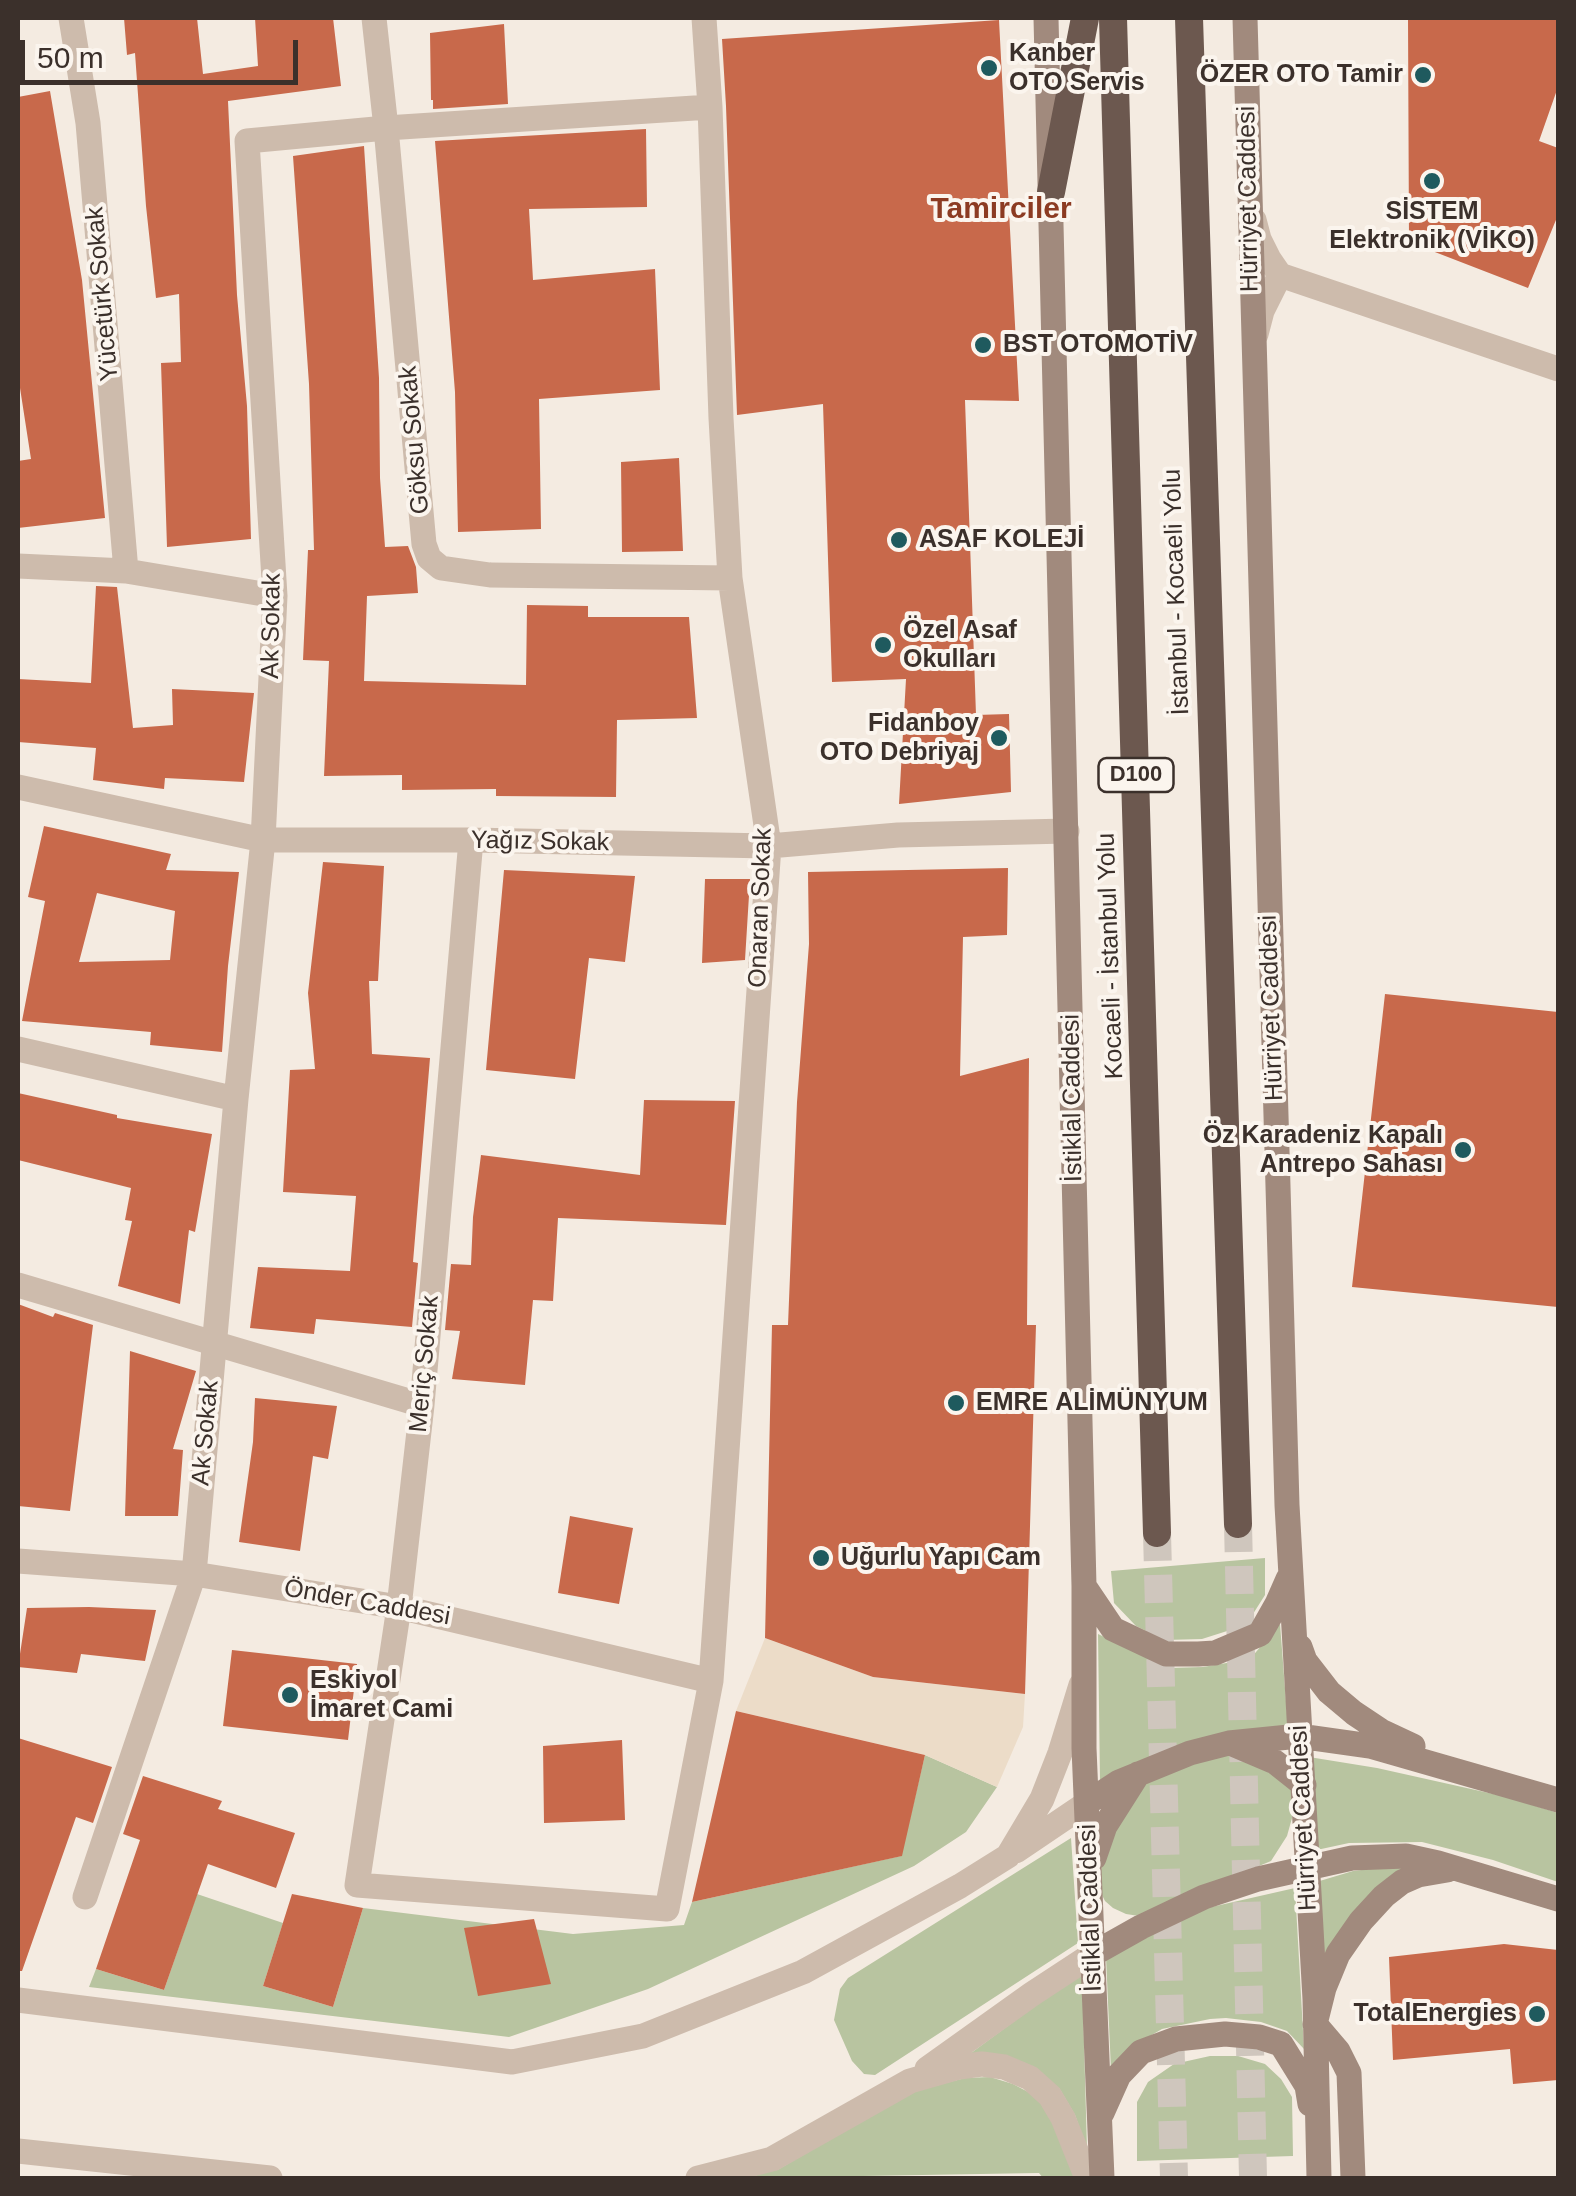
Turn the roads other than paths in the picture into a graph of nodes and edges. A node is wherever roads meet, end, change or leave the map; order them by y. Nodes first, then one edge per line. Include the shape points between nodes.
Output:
1 (71, 18) edge
2 (374, 18) edge
3 (704, 18) edge
4 (1046, 18) edge
5 (1085, 18) edge
6 (1113, 18) edge
7 (1188, 18) edge
8 (1244, 18) edge
9 (710, 107) junction
10 (386, 128) junction
11 (1051, 192) junction
12 (1248, 197) junction
13 (1280, 275) junction
14 (1252, 350) junction
15 (1558, 368) edge
16 (18, 566) edge
17 (126, 571) junction
18 (730, 578) junction
19 (275, 596) junction
20 (18, 787) edge
21 (1067, 831) junction
22 (263, 840) junction
23 (471, 840) junction
24 (769, 846) junction
25 (18, 1050) edge
26 (236, 1100) junction
27 (18, 1285) edge
28 (214, 1344) junction
29 (422, 1404) junction
30 (1238, 1524) tunnel mouth
31 (1157, 1534) tunnel mouth
32 (18, 1561) edge
33 (194, 1574) junction
34 (1290, 1574) junction
35 (1084, 1586) junction
36 (399, 1607) junction
37 (1293, 1630) junction
38 (1084, 1676) junction
39 (711, 1681) junction
40 (1299, 1736) junction
41 (1229, 1743) junction
42 (1138, 1774) junction
43 (1476, 1777) junction
44 (1304, 1785) junction
45 (1558, 1800) edge
46 (1086, 1803) junction
47 (1305, 1825) junction
48 (1008, 1856) junction
49 (1308, 1868) junction
50 (1456, 1868) junction
51 (1258, 1879) junction
52 (1090, 1880) junction
53 (357, 1885) joint
54 (85, 1897) dead end
55 (1558, 1899) edge
56 (1141, 1927) junction
57 (1093, 1954) junction
58 (18, 2000) edge
59 (1315, 2024) junction
60 (910, 2081) junction
61 (1099, 2120) junction
62 (18, 2151) edge
63 (1319, 2166) edge
64 (270, 2178) edge
65 (698, 2178) edge
66 (1087, 2178) edge
67 (1102, 2178) edge
68 (1353, 2178) edge

1 - 17 street, Yücetürk Sokak via 88,123
2 - 10 street, Göksu Sokak
3 - 9 street, Onaran Sokak
4 - 11 main road, İstiklal Caddesi
5 - 11 highway
6 - 31 highway, Kocaeli - İstanbul Yolu / D100
7 - 30 highway, İstanbul - Kocaeli Yolu
8 - 12 main road, Hürriyet Caddesi
9 - 10 street, Ak Sokak
9 - 18 street, Onaran Sokak
10 - 18 street, Göksu Sokak via 429,558 442,568 490,575
10 - 19 street, Ak Sokak via 247,140
11 - 21 main road, İstiklal Caddesi
12 - 13 street
12 - 14 main road, Hürriyet Caddesi
13 - 14 street
13 - 15 street
14 - 34 main road, Hürriyet Caddesi
16 - 17 street
17 - 19 street
18 - 24 street, Onaran Sokak
19 - 22 street, Ak Sokak
20 - 22 street, Yağız Sokak
21 - 24 street, Yağız Sokak
21 - 35 main road, İstiklal Caddesi
22 - 23 street, Yağız Sokak
22 - 26 street, Ak Sokak
23 - 24 street, Yağız Sokak
23 - 29 street, Meriç Sokak
24 - 39 street, Onaran Sokak
25 - 26 street
26 - 28 street, Ak Sokak
27 - 28 street
28 - 29 street
28 - 33 street, Ak Sokak
29 - 36 street, Meriç Sokak
32 - 33 street, Önder Caddesi
33 - 36 street, Önder Caddesi
33 - 54 street, Ak Sokak
34 - 35 main road via 1260,1634 1215,1653 1166,1654 1113,1628
34 - 37 main road, Hürriyet Caddesi
35 - 38 main road, İstiklal Caddesi
36 - 39 street, Önder Caddesi
36 - 53 street, Meriç Sokak
37 - 40 main road, Hürriyet Caddesi
37 - 43 main road via 1315,1677 1354,1713
38 - 46 main road, İstiklal Caddesi
38 - 48 street via 1042,1799
39 - 53 street, Onaran Sokak via 667,1909
40 - 41 main road
40 - 43 main road via 1370,1746
40 - 44 main road, Hürriyet Caddesi
41 - 42 main road
41 - 44 main road via 1275,1762
42 - 46 main road
42 - 52 main road via 1105,1826
43 - 45 main road
44 - 47 main road, Hürriyet Caddesi
46 - 48 street
46 - 52 main road, İstiklal Caddesi
47 - 49 main road, Hürriyet Caddesi
47 - 51 main road via 1289,1861
48 - 58 street via 803,1972 643,2036 512,2062
49 - 50 main road via 1406,1856
49 - 51 main road
49 - 59 main road, Hürriyet Caddesi
50 - 55 main road
50 - 59 main road via 1402,1882 1372,1908 1338,1954
51 - 56 main road
52 - 56 main road via 1098,1908 1112,1924
52 - 57 main road, İstiklal Caddesi
56 - 57 main road
57 - 60 street
57 - 61 main road, İstiklal Caddesi
59 - 63 main road, Hürriyet Caddesi
59 - 68 main road via 1350,2073
60 - 65 street via 772,2159
60 - 66 street via 982,2064 1030,2078 1063,2118
61 - 63 main road via 1119,2075 1142,2052 1176,2039 1259,2037 1281,2044 1307,2086
61 - 67 main road, İstiklal Caddesi
62 - 64 street

